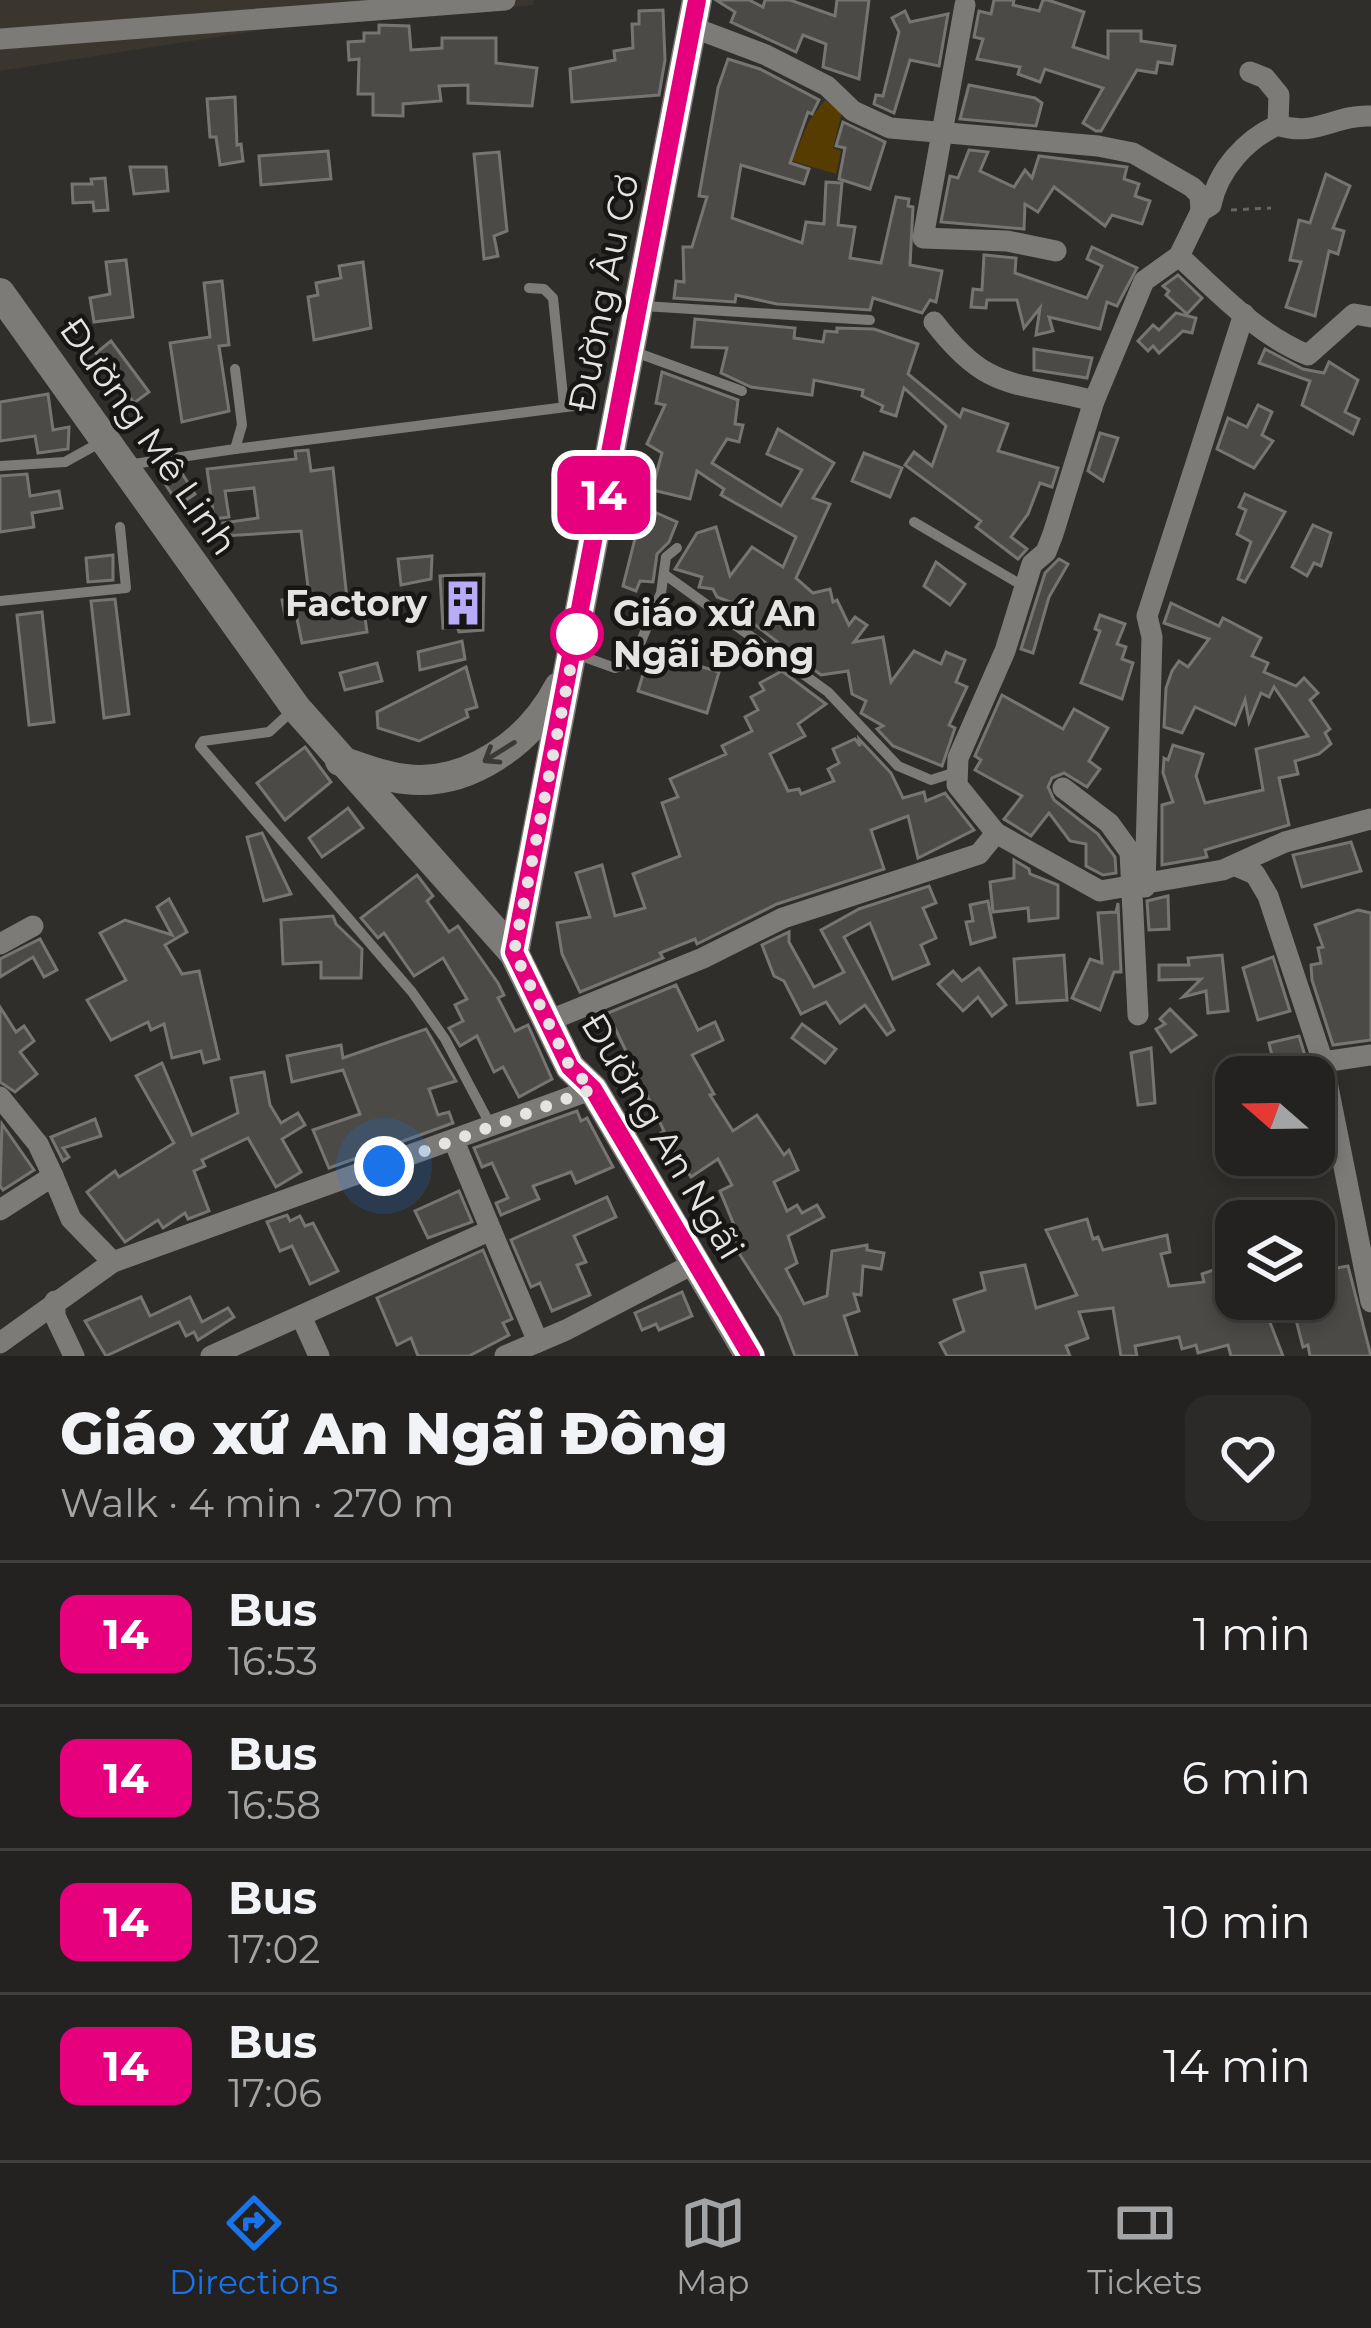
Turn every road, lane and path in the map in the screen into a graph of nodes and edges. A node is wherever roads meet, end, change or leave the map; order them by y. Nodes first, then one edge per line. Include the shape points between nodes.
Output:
1 (505, 0) edge
2 (402, 3) edge
3 (964, 5) dead end
4 (694, 14) edge
5 (0, 39) edge
6 (1250, 72) dead end
7 (1371, 116) edge
8 (1278, 125) junction
9 (940, 133) junction
10 (1206, 208) junction
11 (1271, 208) dead end
12 (1056, 251) dead end
13 (1179, 256) junction
14 (529, 288) dead end
15 (0, 293) edge
16 (640, 306) junction
17 (1244, 314) junction
18 (1371, 317) edge
19 (870, 320) dead end
20 (934, 322) dead end
21 (632, 350) junction
22 (235, 369) dead end
23 (742, 391) dead end
24 (1094, 401) junction
25 (582, 405) dead end
26 (564, 406) junction
27 (106, 440) junction
28 (235, 449) junction
29 (0, 466) edge
30 (124, 466) junction
31 (914, 522) dead end
32 (120, 527) dead end
33 (677, 548) dead end
34 (664, 574) junction
35 (1026, 588) junction
36 (0, 602) edge
37 (572, 658) junction
38 (296, 708) junction
39 (340, 761) junction
40 (956, 772) junction
41 (1064, 788) dead end
42 (1371, 819) edge
43 (996, 833) junction
44 (1236, 866) junction
45 (1140, 887) junction
46 (33, 926) dead end
47 (0, 944) edge
48 (514, 952) junction
49 (1138, 1015) dead end
50 (548, 1021) junction
51 (1371, 1055) edge
52 (1321, 1056) edge
53 (1335, 1060) edge
54 (593, 1089) junction
55 (0, 1097) edge
56 (1335, 1118) edge
57 (491, 1126) junction
58 (454, 1142) junction
59 (52, 1175) junction
60 (0, 1210) edge
61 (491, 1230) junction
62 (112, 1262) junction
63 (695, 1263) junction
64 (1368, 1271) edge
65 (56, 1301) junction
66 (1371, 1303) edge
67 (301, 1316) junction
68 (538, 1342) junction
69 (0, 1343) edge
70 (74, 1356) edge
71 (211, 1356) edge
72 (319, 1356) edge
73 (505, 1356) edge
74 (751, 1356) edge

1 - 2 street
2 - 5 street
3 - 9 street
4 - 9 street via 827,86 854,111 890,128
4 - 16 main road, Đường Âu Cơ
6 - 8 street via 1279,95
7 - 8 street via 1346,116 1318,130
8 - 10 street via 1256,134
9 - 10 street via 1133,153 1192,187
9 - 12 street via 923,238
10 - 11 path
10 - 13 street
13 - 17 street
13 - 24 street via 1144,281
14 - 26 lane via 553,298
15 - 27 main road, Đường Mê Linh
16 - 19 lane
16 - 21 main road, Đường Âu Cơ
17 - 18 street via 1308,355 1354,314
17 - 45 street via 1147,616
20 - 24 street via 989,377
21 - 23 lane
21 - 37 main road, Đường Âu Cơ
22 - 28 lane via 242,425
24 - 35 street via 1053,534
25 - 26 lane
26 - 28 lane
27 - 29 lane via 64,462
27 - 30 main road, Đường Mê Linh
28 - 30 lane
30 - 38 main road, Đường Mê Linh
31 - 35 lane
32 - 36 lane via 126,588
33 - 34 lane
34 - 37 lane via 632,663 615,668
34 - 40 lane via 828,692 898,766 932,780
35 - 40 street
37 -> 39 main road via 526,734 467,771 408,780
37 - 48 main road, Đường Âu Cơ
38 - 39 main road, Đường Mê Linh
38 - 57 lane via 269,732 200,746 422,1005
39 - 48 main road, Đường Mê Linh
40 - 43 street via 957,785
41 - 45 street via 1109,823 1130,852
42 - 44 street via 1285,842
43 - 45 street via 1100,891
43 - 50 street via 979,854 783,918
44 - 45 street
44 - 52 street via 1255,874 1268,896
45 - 49 street
46 - 47 street
48 - 50 main road, Đường An Ngãi
50 - 54 main road, Đường An Ngãi via 570,1067
51 - 53 street
54 - 57 street
54 - 63 main road, Đường An Ngãi
55 - 59 street
56 - 64 street
57 - 58 street
58 - 61 street
58 - 62 street
59 - 60 street
59 - 62 street via 71,1219
61 - 67 street
61 - 68 street
62 - 65 street
63 - 68 street
63 - 74 main road, Đường An Ngãi
64 - 66 street
65 - 69 street
65 - 70 street
67 - 71 street
67 - 72 street
68 - 73 street

